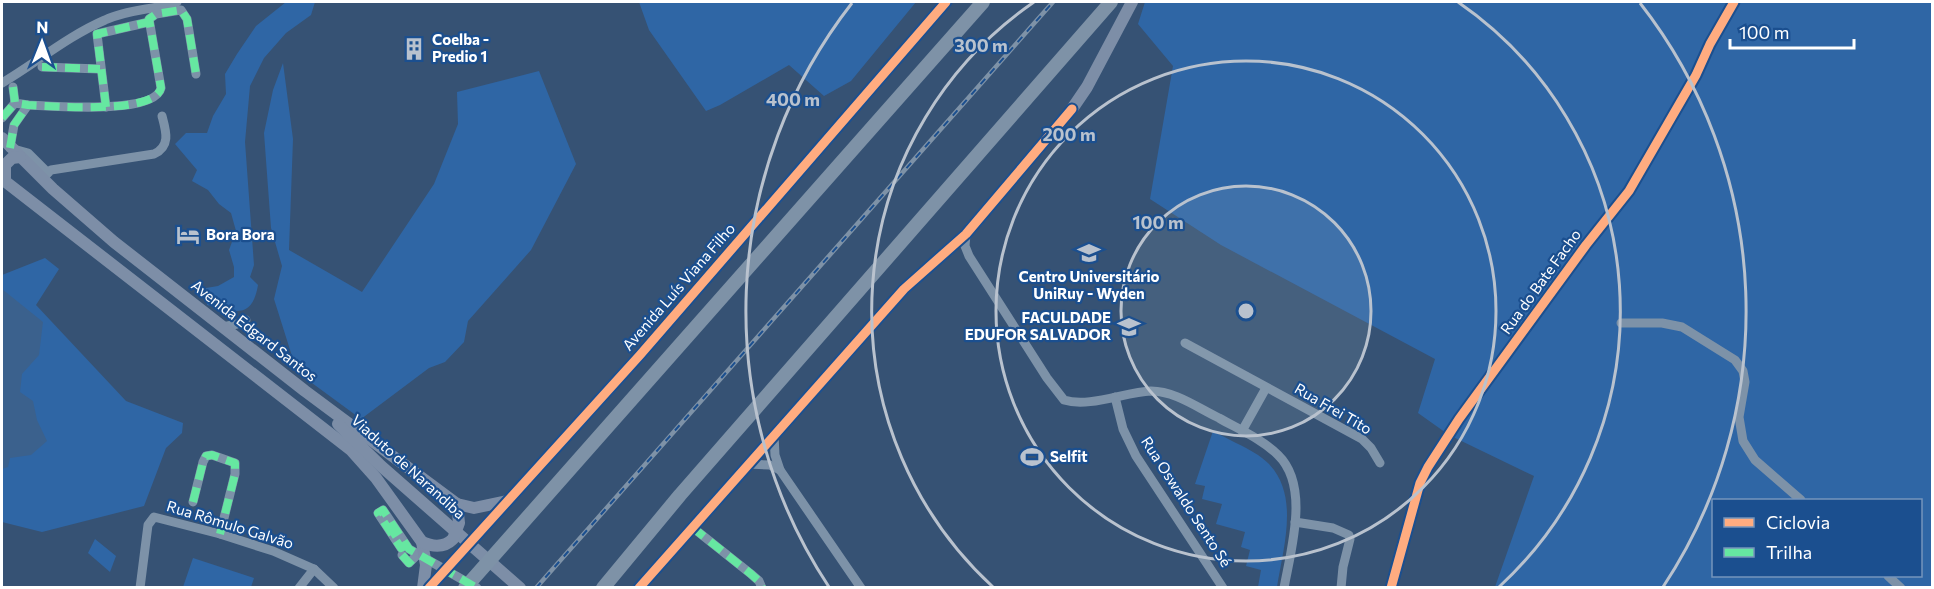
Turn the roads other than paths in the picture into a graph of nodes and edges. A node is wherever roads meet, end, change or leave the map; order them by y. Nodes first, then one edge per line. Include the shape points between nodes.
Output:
1 (177, 2) edge
2 (946, 2) edge
3 (982, 2) edge
4 (1111, 2) edge
5 (1132, 2) edge
6 (1734, 2) edge
7 (149, 22) junction
8 (42, 68) dead end
9 (100, 69) junction
10 (196, 74) dead end
11 (2, 83) edge
12 (13, 87) dead end
13 (15, 103) junction
14 (28, 105) junction
15 (106, 107) junction
16 (162, 116) dead end
17 (2, 118) edge
18 (4, 146) edge
19 (20, 158) junction
20 (45, 175) junction
21 (3, 180) edge
22 (966, 234) junction
23 (947, 251) junction
24 (969, 256) junction
25 (246, 320) dead end
26 (1621, 323) dead end
27 (223, 327) junction
28 (1185, 343) dead end
29 (1266, 388) junction
30 (305, 391) junction
31 (1115, 397) junction
32 (1242, 431) junction
33 (774, 435) junction
34 (1380, 463) dead end
35 (748, 464) junction
36 (780, 470) junction
37 (1800, 499) edge
38 (507, 501) junction
39 (193, 502) dead end
40 (457, 504) junction
41 (1295, 522) junction
42 (388, 524) dead end
43 (692, 527) junction
44 (220, 534) junction
45 (388, 540) dead end
46 (422, 542) junction
47 (395, 548) dead end
48 (402, 555) dead end
49 (417, 555) junction
50 (314, 569) junction
51 (1889, 577) edge
52 (140, 588) edge
53 (298, 588) edge
54 (334, 588) edge
55 (423, 588) edge
56 (429, 588) edge
57 (465, 588) edge
58 (477, 588) edge
59 (520, 588) edge
60 (603, 588) edge
61 (639, 588) edge
62 (762, 588) edge
63 (861, 588) edge
64 (1223, 588) edge
65 (1284, 588) edge
66 (1341, 588) edge
67 (1391, 588) edge
68 (1901, 588) edge

1 - 11 street via 104,20
2 - 38 main road, Avenida Luís Viana Filho via 640,355
3 - 57 highway
4 - 60 highway
5 - 22 main road via 1079,99
6 - 67 street, Rua do Bate Facho via 1629,190 1435,455 1420,483
7 - 9 street via 97,34
7 - 10 street via 156,14 182,10 185,13
7 - 15 street via 160,78 159,94 141,103
8 - 9 street
9 - 15 street
12 - 13 street
13 - 14 street
13 - 17 street
14 - 15 street
14 - 18 street
16 - 20 street via 166,133 160,152
18 - 19 main road, Avenida Edgard Santos
18 - 20 street via 28,153
19 - 20 main road, Avenida Edgard Santos
19 - 21 main road via 12,158 5,165
20 - 27 main road, Avenida Edgard Santos via 114,242
21 - 46 main road via 351,450
22 - 23 main road
22 - 24 street
23 - 24 street
23 - 33 main road via 903,289
24 - 31 street via 1061,398 1075,402
25 - 27 street
26 - 37 street via 1682,327 1735,360 1745,382 1739,417 1743,441 1755,460
27 - 30 main road, Avenida Edgard Santos
28 - 29 street, Rua Frei Tito
29 - 32 street
29 - 34 street, Rua Frei Tito via 1362,439
30 - 40 main road, Avenida Edgard Santos
30 - 59 main road, Viaduto de Narandiba via 381,466
31 - 32 street via 1152,391 1165,393
31 - 64 street, Rua Oswaldo Sento Sé via 1123,429 1136,456
32 - 41 street via 1278,455 1288,470 1296,497
33 - 35 main road
33 - 36 street
35 - 36 street via 770,465
35 - 43 main road
36 - 63 street
38 - 40 main road via 474,508
38 - 56 main road, Avenida Luís Viana Filho
39 - 44 street via 206,456 235,463 236,474
40 - 46 main road via 459,523 453,539 434,546
41 - 65 street
41 - 66 street via 1333,528 1349,536
42 - 49 street via 403,547 378,513 383,510
43 - 61 main road
43 - 62 street via 751,573
44 - 50 street, Rua Rômulo Galvão
44 - 52 street, Rua Rômulo Galvão via 151,519
45 - 47 street
46 - 55 main road via 426,565
48 - 49 street via 409,563
49 - 58 street
50 - 53 street
50 - 54 street, Rua Rômulo Galvão
51 - 68 street

